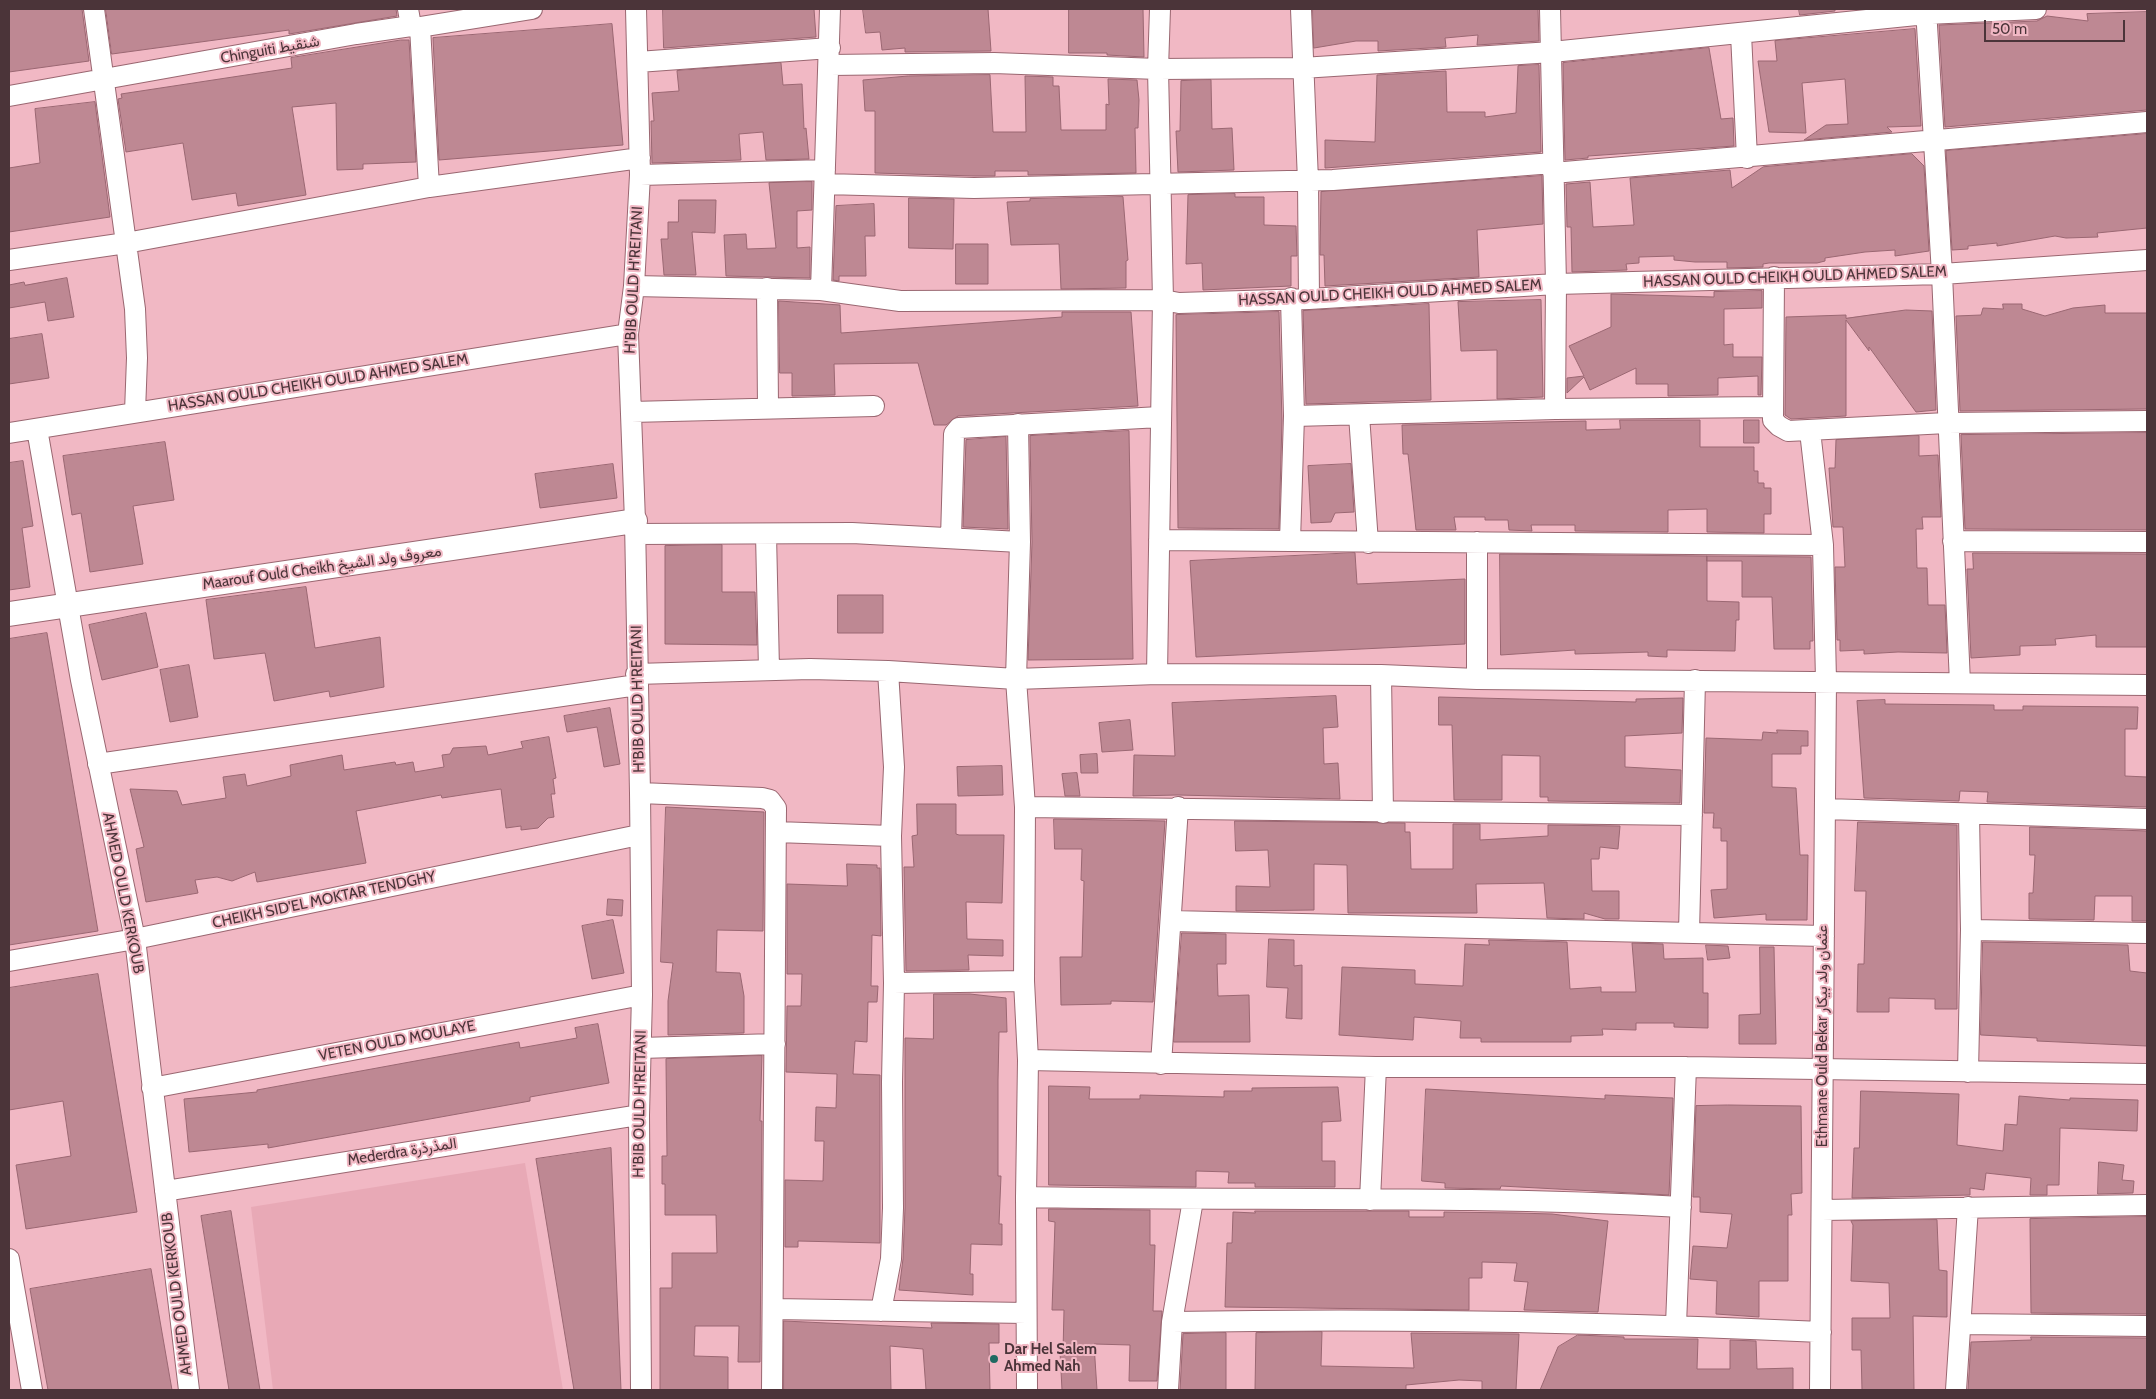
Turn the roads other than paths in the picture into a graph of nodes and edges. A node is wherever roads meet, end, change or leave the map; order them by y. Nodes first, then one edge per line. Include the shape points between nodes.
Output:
1 (94, 9) edge
2 (532, 9) edge
3 (636, 9) edge
4 (830, 9) edge
5 (1160, 9) edge
6 (1301, 9) edge
7 (1550, 9) edge
8 (2036, 9) edge
9 (1926, 11) edge
10 (413, 21) edge
11 (1740, 34) junction
12 (1552, 52) junction
13 (830, 56) junction
14 (638, 62) junction
15 (1302, 68) junction
16 (1158, 69) junction
17 (103, 80) junction
18 (9, 96) edge
19 (2147, 122) edge
20 (1933, 140) junction
21 (1747, 158) junction
22 (640, 167) junction
23 (1553, 168) junction
24 (825, 177) junction
25 (1308, 181) junction
26 (1161, 183) junction
27 (429, 187) junction
28 (126, 243) junction
29 (9, 260) edge
30 (2147, 260) edge
31 (1942, 274) junction
32 (1774, 277) junction
33 (1556, 284) junction
34 (634, 286) junction
35 (767, 288) junction
36 (821, 290) junction
37 (1300, 298) junction
38 (1163, 300) junction
39 (628, 334) junction
40 (874, 406) dead end
41 (1772, 407) junction
42 (768, 408) junction
43 (1555, 409) junction
44 (135, 412) junction
45 (631, 412) junction
46 (1360, 415) junction
47 (1294, 416) junction
48 (1160, 417) junction
49 (2147, 421) edge
50 (1947, 423) junction
51 (1018, 424) junction
52 (38, 429) junction
53 (1810, 431) junction
54 (9, 433) edge
55 (635, 527) junction
56 (766, 534) junction
57 (951, 538) junction
58 (1159, 540) junction
59 (1290, 541) junction
60 (1953, 541) junction
61 (1020, 542) junction
62 (1478, 542) junction
63 (2147, 542) edge
64 (1368, 543) junction
65 (1823, 545) junction
66 (68, 605) junction
67 (9, 614) edge
68 (769, 670) junction
69 (888, 671) junction
70 (1157, 674) junction
71 (1381, 675) junction
72 (1477, 678) junction
73 (1016, 679) junction
74 (636, 680) junction
75 (1695, 680) junction
76 (1826, 681) junction
77 (1960, 683) junction
78 (2147, 685) edge
79 (98, 764) junction
80 (640, 793) junction
81 (1025, 807) junction
82 (1178, 807) junction
83 (1825, 809) junction
84 (1383, 812) junction
85 (1969, 814) junction
86 (1692, 815) junction
87 (2147, 819) edge
88 (776, 832) junction
89 (639, 835) junction
90 (891, 836) junction
91 (1171, 921) junction
92 (1971, 930) junction
93 (1689, 933) junction
94 (2147, 933) edge
95 (1824, 936) junction
96 (134, 939) junction
97 (9, 961) edge
98 (1024, 981) junction
99 (894, 983) junction
100 (642, 995) junction
101 (775, 1044) junction
102 (641, 1048) junction
103 (1028, 1060) junction
104 (1160, 1064) junction
105 (1376, 1067) junction
106 (1686, 1067) junction
107 (1823, 1069) junction
108 (1968, 1072) junction
109 (2147, 1074) edge
110 (152, 1088) junction
111 (639, 1115) junction
112 (165, 1191) junction
113 (1026, 1197) junction
114 (1193, 1200) junction
115 (1370, 1200) junction
116 (2147, 1205) edge
117 (1968, 1206) junction
118 (1681, 1207) junction
119 (1822, 1210) junction
120 (9, 1260) edge
121 (773, 1309) junction
122 (880, 1311) junction
123 (1026, 1313) junction
124 (1172, 1322) junction
125 (1961, 1324) junction
126 (1676, 1325) junction
127 (2147, 1326) edge
128 (1821, 1332) junction
129 (32, 1390) edge
130 (189, 1390) edge
131 (642, 1390) edge
132 (772, 1390) edge
133 (1026, 1390) edge
134 (1168, 1390) edge
135 (1820, 1390) edge
136 (1956, 1390) edge

1 - 17 street
2 - 10 street, Chinguiti شنقيط
3 - 14 street, H'BIB OULD H'REITANI
4 - 13 street
5 - 16 street
6 - 15 street
7 - 12 street
8 - 9 street
9 - 11 street
9 - 20 street
10 - 17 street, Chinguiti شنقيط
10 - 27 street
11 - 12 street
11 - 21 street
12 - 15 street
12 - 23 street
13 - 14 street
13 - 16 street
13 - 24 street
14 - 22 street, H'BIB OULD H'REITANI
15 - 16 street
15 - 25 street
16 - 26 street
17 - 18 street, Chinguiti شنقيط
17 - 28 street
19 - 20 street
20 - 21 street
20 - 31 street
21 - 23 street
22 - 24 street
22 - 27 street
22 - 34 street, H'BIB OULD H'REITANI
23 - 25 street
23 - 33 street
24 - 26 street via 974,188
24 - 36 street
25 - 26 street
25 - 37 street
26 - 38 street
27 - 28 street
28 - 29 street
28 - 44 street via 135,309
30 - 31 street, HASSAN OULD CHEIKH OULD AHMED SALEM
31 - 32 street, HASSAN OULD CHEIKH OULD AHMED SALEM
31 - 50 street
32 - 33 street, HASSAN OULD CHEIKH OULD AHMED SALEM
32 - 41 street
33 - 37 street, HASSAN OULD CHEIKH OULD AHMED SALEM
33 - 43 street
34 - 35 street, HASSAN OULD CHEIKH OULD AHMED SALEM
34 - 39 street, H'BIB OULD H'REITANI
35 - 36 street, HASSAN OULD CHEIKH OULD AHMED SALEM
35 - 42 street
36 - 38 street, HASSAN OULD CHEIKH OULD AHMED SALEM via 900,301
37 - 38 street, HASSAN OULD CHEIKH OULD AHMED SALEM via 1179,303
37 - 47 street
38 - 48 street
39 - 44 street, HASSAN OULD CHEIKH OULD AHMED SALEM
39 - 45 street, H'BIB OULD H'REITANI
40 - 42 street
41 - 43 street
41 - 53 street via 1773,420 1779,426 1788,431
42 - 45 street
43 - 46 street
44 - 52 street, HASSAN OULD CHEIKH OULD AHMED SALEM
45 - 55 street, H'BIB OULD H'REITANI
46 - 47 street
46 - 64 street
47 - 59 street
48 - 51 street
48 - 58 street
49 - 50 street
50 - 53 street
50 - 60 street
51 - 57 street via 962,426 956,430
51 - 61 street
52 - 54 street, HASSAN OULD CHEIKH OULD AHMED SALEM
52 - 66 street, AHMED OULD KERKOUB
53 - 65 street, Ethmane Ould Bekar عثمان ولد بيكار
55 - 56 street
55 - 66 street, Maarouf Ould Cheikh معروف ولد الشيخ
55 - 74 street, H'BIB OULD H'REITANI
56 - 57 street via 852,533
56 - 68 street
57 - 61 street
58 - 59 street
58 - 70 street
59 - 64 street
60 - 63 street
60 - 77 street
61 - 73 street
62 - 64 street
62 - 65 street
62 - 72 street
65 - 76 street, Ethmane Ould Bekar عثمان ولد بيكار
66 - 67 street, Maarouf Ould Cheikh معروف ولد الشيخ
66 - 79 street, AHMED OULD KERKOUB
68 - 69 street
68 - 74 street
69 - 73 street
69 - 90 street via 894,767
70 - 71 street
70 - 73 street
71 - 72 street
71 - 84 street
72 - 75 street
73 - 81 street
74 - 79 street
74 - 80 street, H'BIB OULD H'REITANI
75 - 76 street
75 - 86 street
76 - 77 street
76 - 83 street, Ethmane Ould Bekar عثمان ولد بيكار
77 - 78 street
79 - 96 street, AHMED OULD KERKOUB
80 - 88 street via 770,800 776,808
80 - 89 street, H'BIB OULD H'REITANI
81 - 82 street
81 - 98 street
82 - 84 street
82 - 91 street
83 - 85 street
83 - 95 street, Ethmane Ould Bekar عثمان ولد بيكار
84 - 86 street
85 - 87 street
85 - 92 street
86 - 93 street
88 - 90 street
88 - 101 street
89 - 96 street, CHEIKH SID'EL MOKTAR TENDGHY
89 - 100 street, H'BIB OULD H'REITANI
90 - 99 street
91 - 93 street
91 - 104 street
92 - 94 street
92 - 108 street
93 - 95 street
95 - 107 street, Ethmane Ould Bekar عثمان ولد بيكار
96 - 97 street, CHEIKH SID'EL MOKTAR TENDGHY
96 - 110 street, AHMED OULD KERKOUB
98 - 99 street
98 - 103 street
99 - 122 street via 891,1250
100 - 102 street, H'BIB OULD H'REITANI
100 - 110 street, VETEN OULD MOULAYE
101 - 102 street
101 - 121 street
102 - 111 street, H'BIB OULD H'REITANI
103 - 104 street
103 - 113 street
104 - 105 street
105 - 106 street
105 - 115 street
106 - 107 street
106 - 118 street
107 - 108 street
107 - 119 street, Ethmane Ould Bekar عثمان ولد بيكار
108 - 109 street
110 - 112 street, AHMED OULD KERKOUB
111 - 112 street, Mederdra المذرذرة
111 - 131 street, H'BIB OULD H'REITANI
112 - 130 street, AHMED OULD KERKOUB
113 - 114 street
113 - 123 street
114 - 115 street
114 - 124 street
115 - 118 street via 1571,1201
116 - 117 street
117 - 119 street
117 - 125 street
118 - 126 street
119 - 128 street, Ethmane Ould Bekar عثمان ولد بيكار
120 - 129 street
121 - 122 street
121 - 132 street
122 - 123 street
123 - 133 street
124 - 126 street via 1291,1320
124 - 134 street
125 - 127 street
125 - 136 street
126 - 128 street
128 - 135 street, Ethmane Ould Bekar عثمان ولد بيكار

